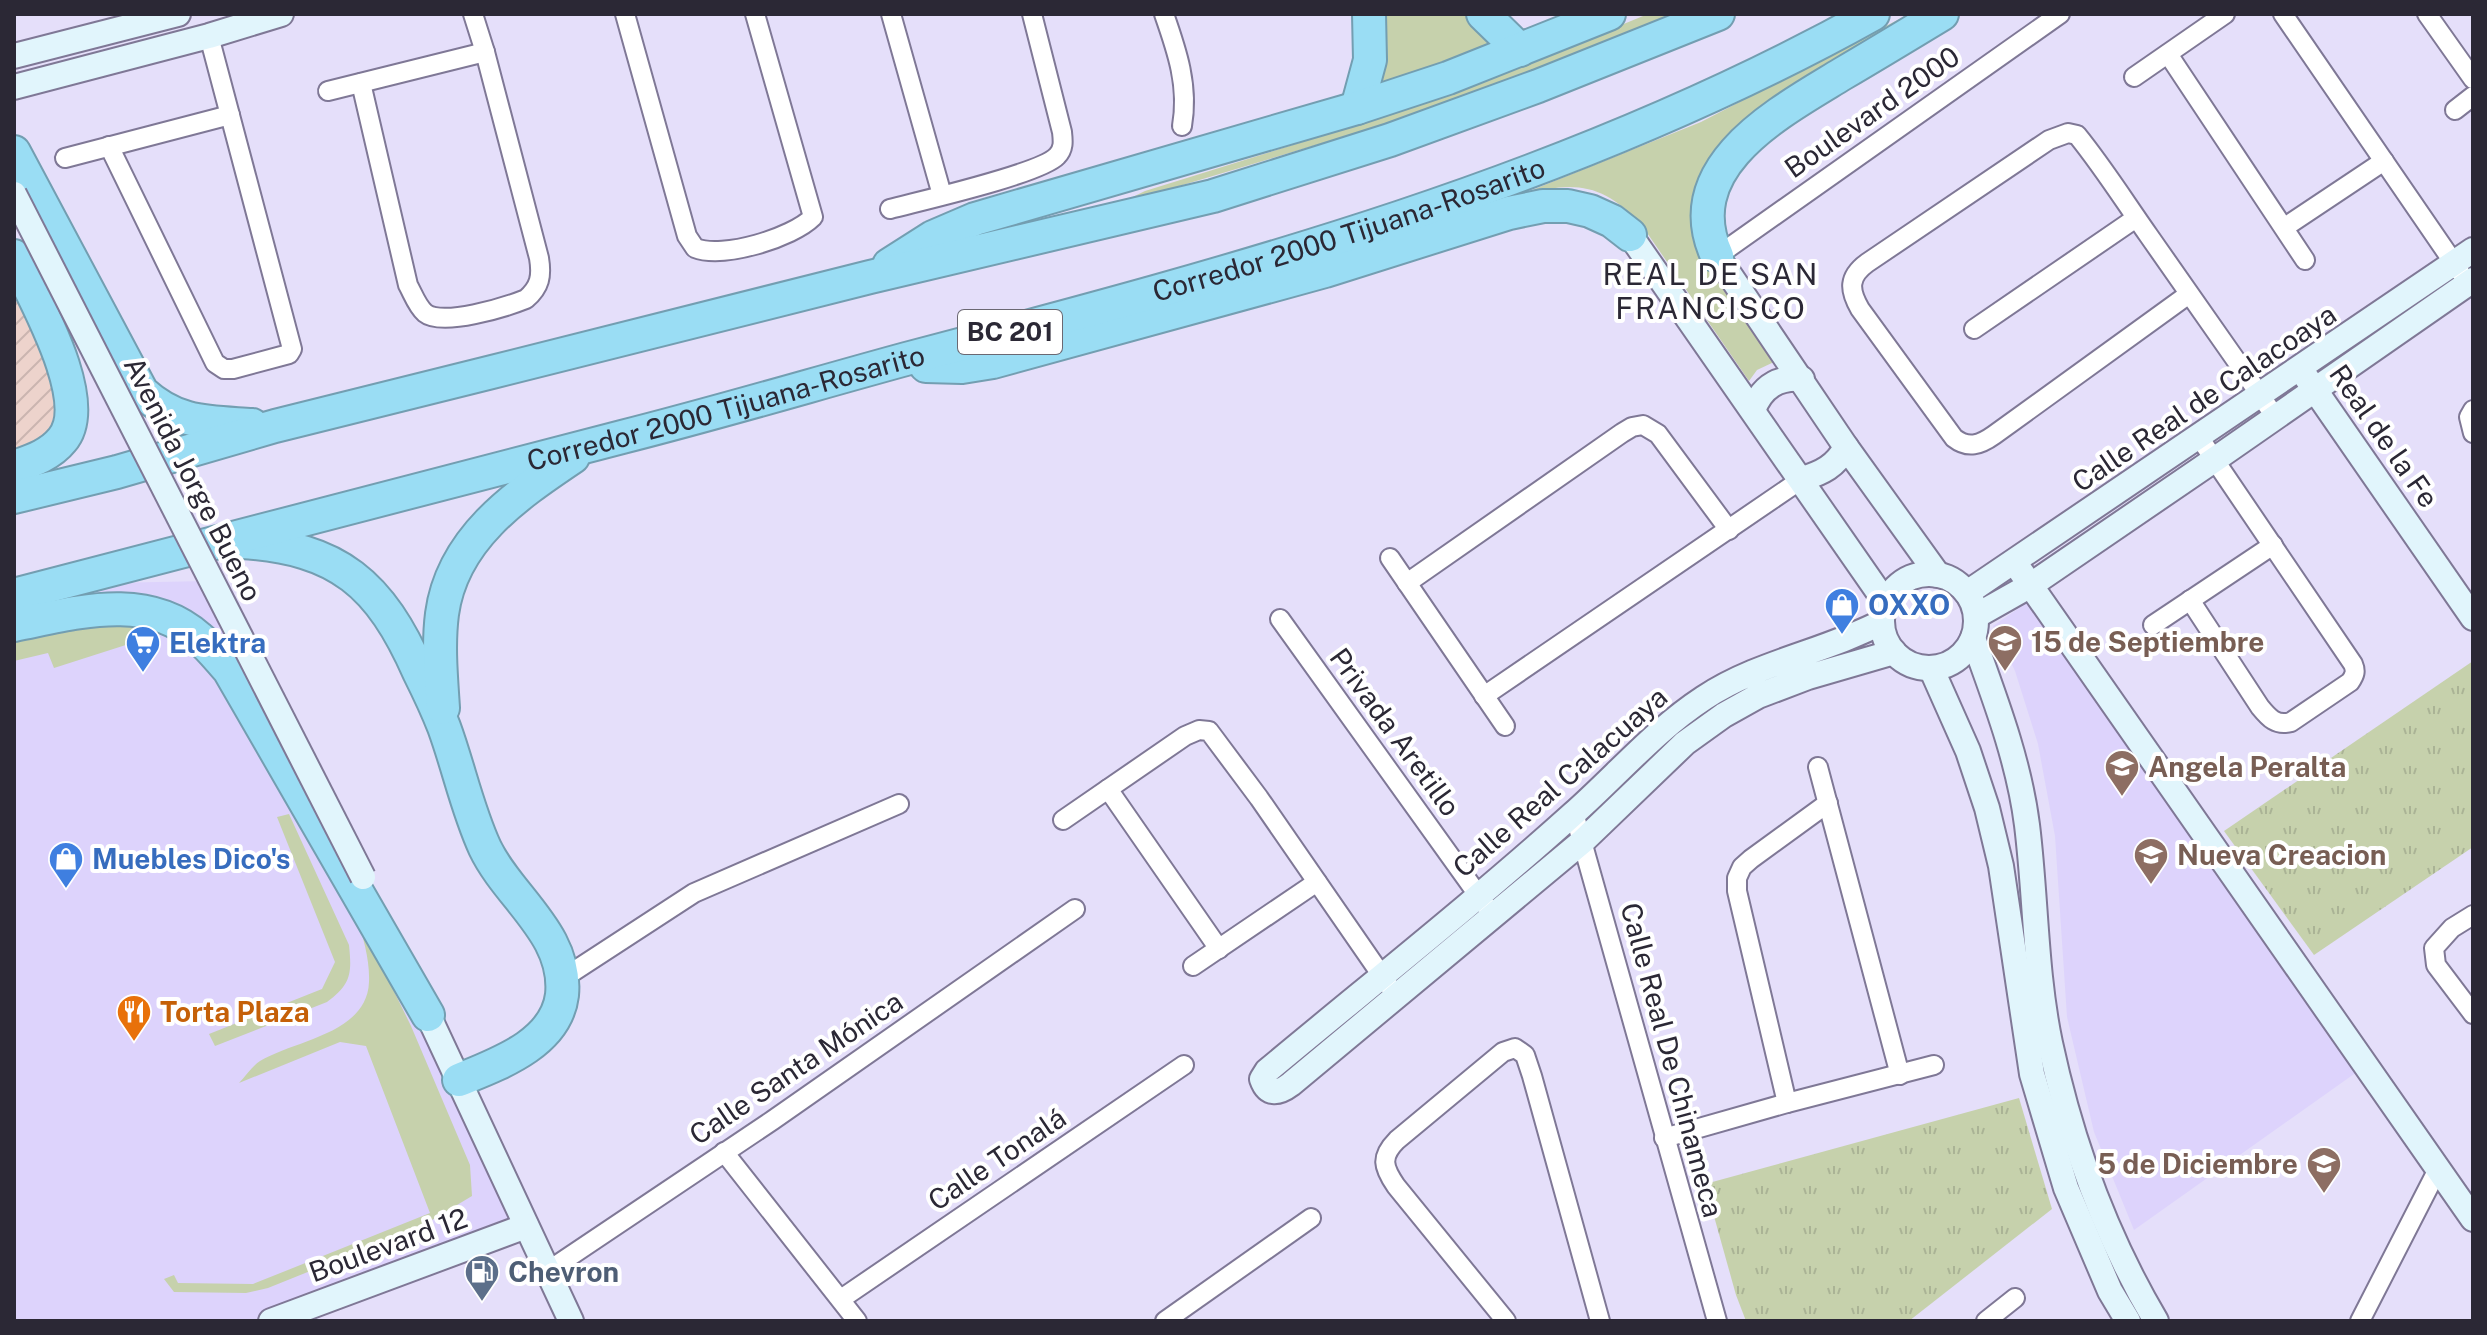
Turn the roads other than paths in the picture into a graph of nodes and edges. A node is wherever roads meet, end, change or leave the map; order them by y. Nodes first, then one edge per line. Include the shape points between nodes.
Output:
1 (178, 14) edge
2 (281, 14) edge
3 (473, 14) edge
4 (625, 14) edge
5 (755, 14) edge
6 (891, 14) edge
7 (1032, 14) edge
8 (1164, 14) edge
9 (1369, 14) edge
10 (1483, 14) edge
11 (1609, 14) edge
12 (1718, 14) edge
13 (1873, 14) edge
14 (1942, 14) edge
15 (2060, 14) edge
16 (2225, 14) edge
17 (2283, 14) edge
18 (2427, 14) edge
19 (209, 36) junction
20 (1520, 50) junction
21 (485, 52) junction
22 (2168, 54) junction
23 (14, 56) edge
24 (2134, 77) dead end
25 (2473, 79) edge
26 (361, 83) junction
27 (14, 87) edge
28 (328, 91) dead end
29 (2473, 96) edge
30 (1357, 108) junction
31 (2455, 110) dead end
32 (230, 115) junction
33 (1182, 126) dead end
34 (109, 146) junction
35 (14, 152) edge
36 (65, 158) dead end
37 (2384, 161) junction
38 (14, 194) edge
39 (942, 195) junction
40 (890, 209) dead end
41 (2136, 218) junction
42 (2285, 227) junction
43 (1630, 235) joint
44 (14, 256) edge
45 (1717, 256) junction
46 (2463, 256) edge
47 (2305, 260) dead end
48 (870, 277) junction
49 (2470, 282) edge
50 (2189, 294) junction
51 (1974, 329) dead end
52 (895, 362) junction
53 (2300, 368) junction
54 (1802, 379) junction
55 (2316, 390) junction
56 (2260, 396) junction
57 (1753, 410) junction
58 (2473, 410) edge
59 (2276, 418) junction
60 (275, 426) junction
61 (2473, 433) edge
62 (2199, 437) junction
63 (592, 445) junction
64 (1846, 447) junction
65 (2214, 460) junction
66 (14, 467) edge
67 (117, 472) junction
68 (1802, 479) junction
69 (14, 497) edge
70 (14, 505) edge
71 (1729, 530) junction
72 (220, 540) junction
73 (2273, 545) junction
74 (1390, 558) dead end
75 (2015, 563) junction
76 (1938, 575) junction
77 (1407, 583) junction
78 (2031, 585) junction
79 (14, 592) edge
80 (2190, 600) junction
81 (1884, 612) junction
82 (1972, 616) junction
83 (2473, 618) edge
84 (1280, 619) dead end
85 (14, 625) edge
86 (2153, 625) dead end
87 (1894, 652) junction
88 (1931, 668) junction
89 (1484, 696) junction
90 (1505, 726) dead end
91 (444, 727) junction
92 (1818, 767) dead end
93 (1108, 789) junction
94 (1828, 803) junction
95 (899, 804) dead end
96 (1574, 813) junction
97 (1063, 820) dead end
98 (1583, 841) junction
99 (1317, 882) junction
100 (1478, 895) junction
101 (1075, 909) dead end
102 (2473, 915) edge
103 (1493, 916) junction
104 (1219, 949) junction
105 (1193, 966) dead end
106 (1382, 976) junction
107 (562, 979) junction
108 (1396, 997) junction
109 (2473, 1014) edge
110 (428, 1015) junction
111 (1184, 1065) dead end
112 (1934, 1065) dead end
113 (1900, 1075) junction
114 (459, 1080) junction
115 (1787, 1103) junction
116 (1664, 1138) junction
117 (724, 1152) junction
118 (2438, 1169) junction
119 (1311, 1218) dead end
120 (2473, 1219) edge
121 (526, 1226) junction
122 (548, 1271) junction
123 (2015, 1298) dead end
124 (841, 1299) junction
125 (271, 1321) edge
126 (571, 1321) edge
127 (857, 1321) edge
128 (1165, 1321) edge
129 (1506, 1321) edge
130 (1600, 1321) edge
131 (1717, 1321) edge
132 (1986, 1321) edge
133 (2128, 1321) edge
134 (2156, 1321) edge
135 (2360, 1321) edge

1 - 23 street
2 - 19 street
3 - 21 street
4 - 5 street via 687,236 695,248 713,252 790,234 813,217
6 - 39 street
7 - 39 street via 1063,144 1057,156 1023,173
8 - 33 street via 1184,85
9 - 30 highway via 1370,60
10 - 20 highway
11 - 20 highway
12 - 48 highway via 1538,86 1292,173
13 - 52 highway, Corredor 2000 Tijuana-Rosarito / BC 201 via 1743,83 1467,196 1160,291
14 - 45 highway via 1809,94 1731,155 1712,190 1707,223
15 - 45 street, Boulevard 2000
16 - 22 street
17 - 37 street
18 - 25 street
19 - 27 street
19 - 32 street
20 - 30 highway
21 - 26 street
21 - 26 street via 541,273 532,294 516,303 453,318 428,316 421,309 408,285
22 - 24 street
22 - 42 street
26 - 28 street
29 - 31 street
30 - 48 highway via 975,219 933,237
32 - 34 street
32 - 34 street via 292,349 233,369 224,369 208,354
34 - 36 street
35 - 60 highway via 142,392 176,416 195,421
37 - 42 street
37 - 46 street
38 - 110 street, Avenida Jorge Bueno, bridge via 363,877
39 - 40 street
41 - 50 street
41 - 50 street via 2077,135 2068,133 2049,140 1857,270 1852,294 1954,438 1966,445 1986,441
41 - 51 street
42 - 47 street
43 - 52 highway via 1590,211 1543,206 993,362 930,367
43 - 57 street
44 - 66 highway via 66,373 71,399 71,422 63,440
45 - 54 street
46 - 49 street
46 - 53 street, Calle Real de Calacoaya
48 - 60 highway
49 - 55 street, Calle Real de Calacoaya
50 - 56 street
52 - 63 highway, Corredor 2000 Tijuana-Rosarito / BC 201
53 - 55 street, Real de la Fe
53 - 56 street, Calle Real de Calacoaya
54 - 57 street via 1789,378 1765,388
54 - 64 street
55 - 59 street, Calle Real de Calacoaya
55 - 83 street, Real de la Fe
56 - 59 street
56 - 62 street, Calle Real de Calacoaya
57 - 68 street
58 - 61 street
59 - 65 street, Calle Real de Calacoaya
60 - 67 highway
62 - 65 street
62 - 75 street, Calle Real de Calacoaya
63 - 72 highway, Corredor 2000 Tijuana-Rosarito / BC 201
63 - 91 highway via 484,524 460,560 442,610
64 - 68 street via 1831,467
64 - 76 street
65 - 73 street
65 - 78 street, Calle Real de Calacoaya
67 - 69 highway
67 - 70 highway
68 - 71 street
68 - 81 street
71 - 77 street via 1658,434 1643,425 1622,433
71 - 89 street
72 - 79 highway, Corredor 2000 Tijuana-Rosarito / BC 201
72 - 91 highway via 311,553 340,566 369,589 394,621
73 - 80 street
73 - 80 street via 2356,670 2350,682 2291,722 2274,722 2260,707
74 - 77 street
75 - 78 street
75 - 82 street, Calle Real de Calacoaya
76 - 81 street via 1907,580 1895,589
76 - 82 street via 1954,582
77 - 89 street
78 - 82 street, Calle Real de Calacoaya
78 - 118 street
80 - 86 street
81 - 87 street via 1885,638
81 - 96 street, Calle Real Calacuaya via 1838,643 1748,674 1707,696 1668,723
82 - 88 street via 1966,650 1957,660
82 - 134 street via 2027,823 2050,1040 2072,1132 2128,1274
84 - 100 street, Privada Aretillo
85 - 110 highway via 113,608 160,613 198,637 229,670
87 - 88 street via 1918,667
87 - 98 street, Calle Real Calacuaya via 1808,677 1724,715 1685,743
88 - 133 street via 1987,808 2001,866 2032,1074 2062,1174 2110,1291
89 - 90 street
91 - 107 highway via 484,846 549,936
92 - 94 street
93 - 97 street
93 - 99 street via 1185,736 1209,731
93 - 104 street
94 - 113 street
94 - 115 street via 1751,859 1737,878 1742,919
95 - 107 street via 694,893
96 - 98 street, Calle Real De Chinameca
96 - 100 street, Calle Real Calacuaya
98 - 103 street, Calle Real Calacuaya
98 - 116 street, Calle Real De Chinameca
99 - 104 street
99 - 106 street
100 - 103 street, Privada Aretillo
100 - 106 street, Calle Real Calacuaya
101 - 117 street, Calle Santa Mónica
102 - 109 street via 2434,948 2436,965
103 - 108 street, Calle Real Calacuaya
104 - 105 street
106 - 108 street
106 - 108 street, Calle Real Calacuaya via 1267,1071 1262,1079 1266,1087 1284,1089
107 - 114 highway via 555,1020 543,1033 501,1062
110 - 114 street, Avenida Jorge Bueno
111 - 124 street, Calle Tonalá
112 - 113 street
113 - 115 street
114 - 121 street, Avenida Jorge Bueno
115 - 116 street
116 - 131 street, Calle Real De Chinameca
117 - 122 street, Calle Santa Mónica
117 - 124 street
118 - 120 street
118 - 135 street
119 - 128 street
121 - 122 street, Avenida Jorge Bueno
121 - 125 street, Boulevard 12
122 - 126 street, Avenida Jorge Bueno
123 - 132 street
124 - 127 street
129 - 130 street via 1396,1186 1384,1160 1397,1140 1503,1052 1515,1048 1529,1067

